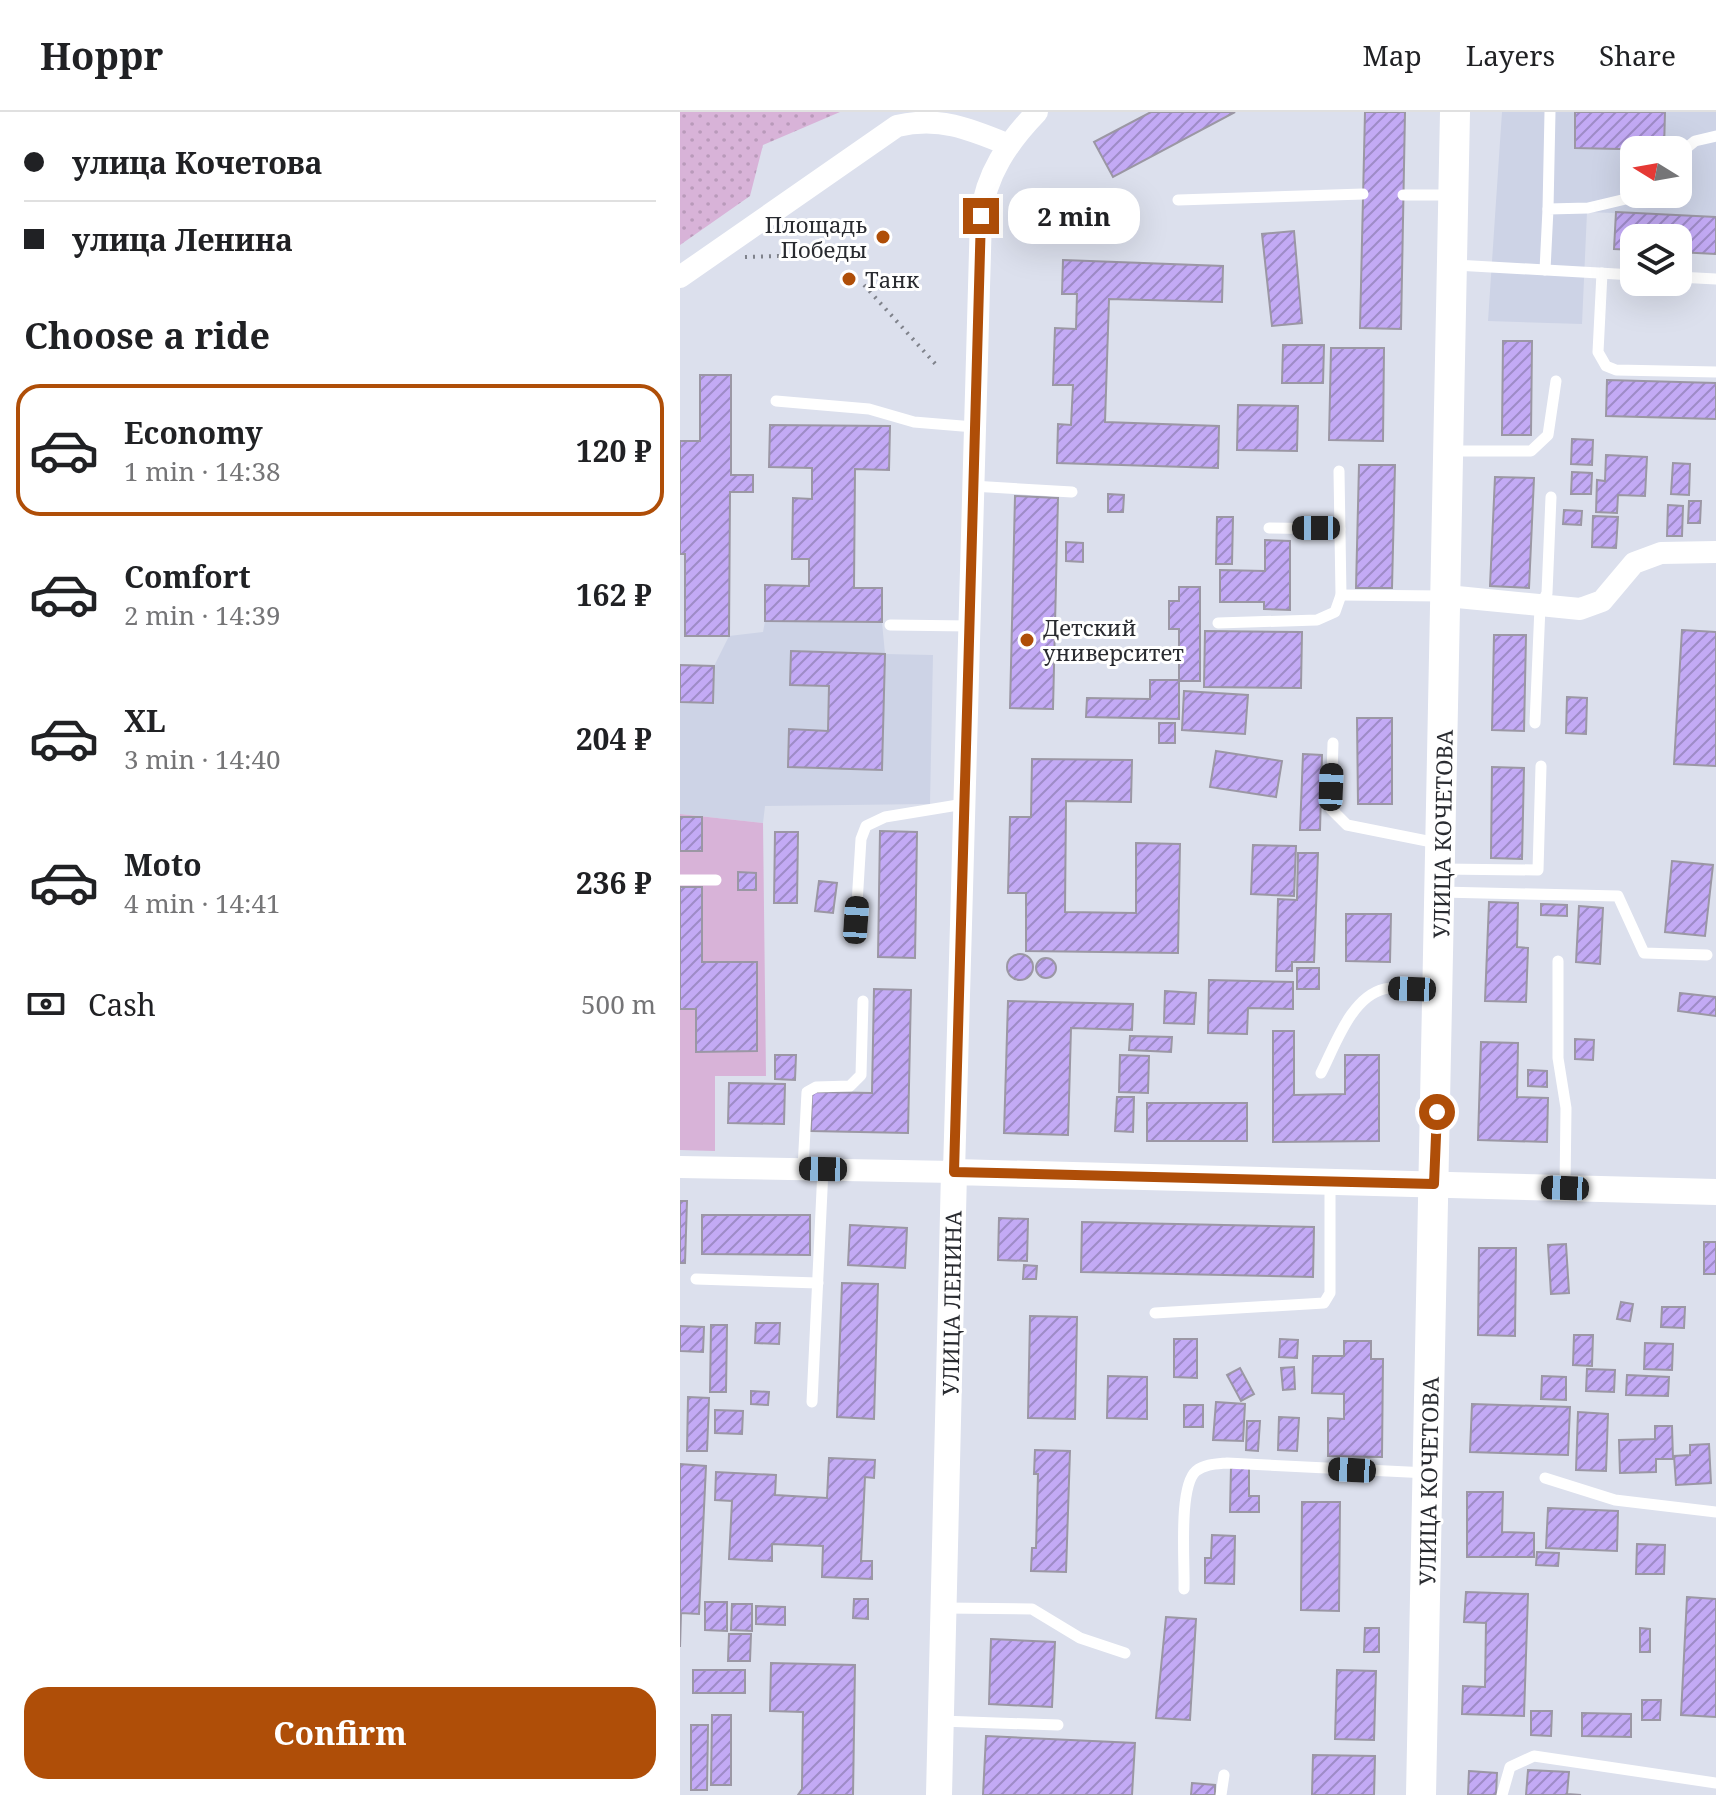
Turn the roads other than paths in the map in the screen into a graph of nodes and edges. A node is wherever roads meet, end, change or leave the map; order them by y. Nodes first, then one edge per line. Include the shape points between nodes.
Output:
1 (1037, 112) edge
2 (1455, 112) edge
3 (1550, 112) edge
4 (1716, 136) edge
5 (1692, 143) edge
6 (1009, 145) junction
7 (1363, 194) dead end
8 (1403, 195) dead end
9 (1453, 195) junction
10 (1178, 200) dead end
11 (1620, 200) edge
12 (1548, 209) junction
13 (1452, 265) junction
14 (1545, 270) junction
15 (1602, 273) junction
16 (1620, 274) edge
17 (680, 277) edge
18 (1692, 278) edge
19 (1716, 279) edge
20 (1716, 372) edge
21 (1556, 381) dead end
22 (776, 401) dead end
23 (974, 427) junction
24 (1449, 451) junction
25 (1339, 471) dead end
26 (972, 486) junction
27 (1072, 492) dead end
28 (1551, 497) dead end
29 (1269, 528) dead end
30 (1340, 529) junction
31 (1716, 552) edge
32 (1341, 595) junction
33 (1447, 596) junction
34 (1540, 607) junction
35 (1218, 623) dead end
36 (890, 625) dead end
37 (970, 626) junction
38 (1535, 723) dead end
39 (1333, 743) dead end
40 (1541, 766) dead end
41 (964, 804) junction
42 (1441, 868) junction
43 (680, 880) edge
44 (716, 880) dead end
45 (856, 920) dead end
46 (1707, 955) dead end
47 (1558, 961) dead end
48 (1439, 990) junction
49 (863, 1001) dead end
50 (1321, 1073) dead end
51 (680, 1167) edge
52 (813, 1169) junction
53 (954, 1172) junction
54 (1330, 1180) junction
55 (1434, 1184) junction
56 (1565, 1188) junction
57 (1716, 1192) edge
58 (696, 1279) dead end
59 (818, 1283) junction
60 (1155, 1313) dead end
61 (812, 1402) dead end
62 (1428, 1473) junction
63 (1545, 1478) dead end
64 (1716, 1512) edge
65 (1184, 1589) dead end
66 (943, 1608) junction
67 (1125, 1653) dead end
68 (941, 1721) junction
69 (1058, 1725) dead end
70 (1224, 1775) dead end
71 (1716, 1783) edge
72 (939, 1795) edge
73 (1221, 1795) edge
74 (1421, 1795) edge
75 (1502, 1795) edge

1 - 6 street, УЛИЦА ЛЕНИНА
2 - 9 main road, УЛИЦА КОЧЕТОВА
3 - 12 lane
4 - 5 lane
6 - 17 street via 946,122 897,126
6 - 23 street, УЛИЦА ЛЕНИНА via 983,198
7 - 10 lane
8 - 9 lane
9 - 13 main road, УЛИЦА КОЧЕТОВА
11 - 12 lane
12 - 14 lane
13 - 14 lane
13 - 24 main road, УЛИЦА КОЧЕТОВА
14 - 15 lane
15 - 16 lane
15 - 20 lane via 1598,352 1606,366
18 - 19 lane
21 - 24 lane via 1548,435 1531,451
22 - 23 lane via 869,409 914,422
23 - 26 street, УЛИЦА ЛЕНИНА
24 - 33 main road, УЛИЦА КОЧЕТОВА
25 - 30 lane
26 - 27 lane
26 - 37 street, УЛИЦА ЛЕНИНА
28 - 34 lane via 1547,593
29 - 30 lane
30 - 32 lane
31 - 34 street via 1661,553 1634,563 1602,601 1580,609
32 - 33 lane
32 - 35 lane via 1335,612 1317,620
33 - 34 street
33 - 42 main road, УЛИЦА КОЧЕТОВА
34 - 38 lane
36 - 37 lane
37 - 41 street, УЛИЦА ЛЕНИНА
39 - 42 lane via 1334,817
40 - 42 lane via 1538,870
41 - 45 lane via 885,817 866,826
41 - 53 street, УЛИЦА ЛЕНИНА
42 - 46 lane via 1618,896 1644,953
42 - 48 main road, УЛИЦА КОЧЕТОВА
43 - 44 lane
47 - 56 lane
48 - 50 lane via 1384,989 1365,999
48 - 55 main road, УЛИЦА КОЧЕТОВА
49 - 52 lane via 861,1075 850,1086 807,1092
51 - 52 street
52 - 53 street
52 - 59 lane
53 - 54 street
53 - 66 street, УЛИЦА ЛЕНИНА
54 - 55 street
54 - 60 lane via 1330,1293 1324,1303
55 - 56 street
55 - 62 main road, УЛИЦА КОЧЕТОВА
56 - 57 street
58 - 59 lane
59 - 61 lane
62 - 65 lane via 1227,1463 1202,1467 1186,1490
62 - 74 main road, УЛИЦА КОЧЕТОВА
63 - 64 lane via 1615,1500
66 - 67 lane via 1032,1609 1080,1638
66 - 68 street, УЛИЦА ЛЕНИНА
68 - 69 lane
68 - 72 street, УЛИЦА ЛЕНИНА
70 - 73 lane
71 - 75 lane via 1534,1756 1510,1767

